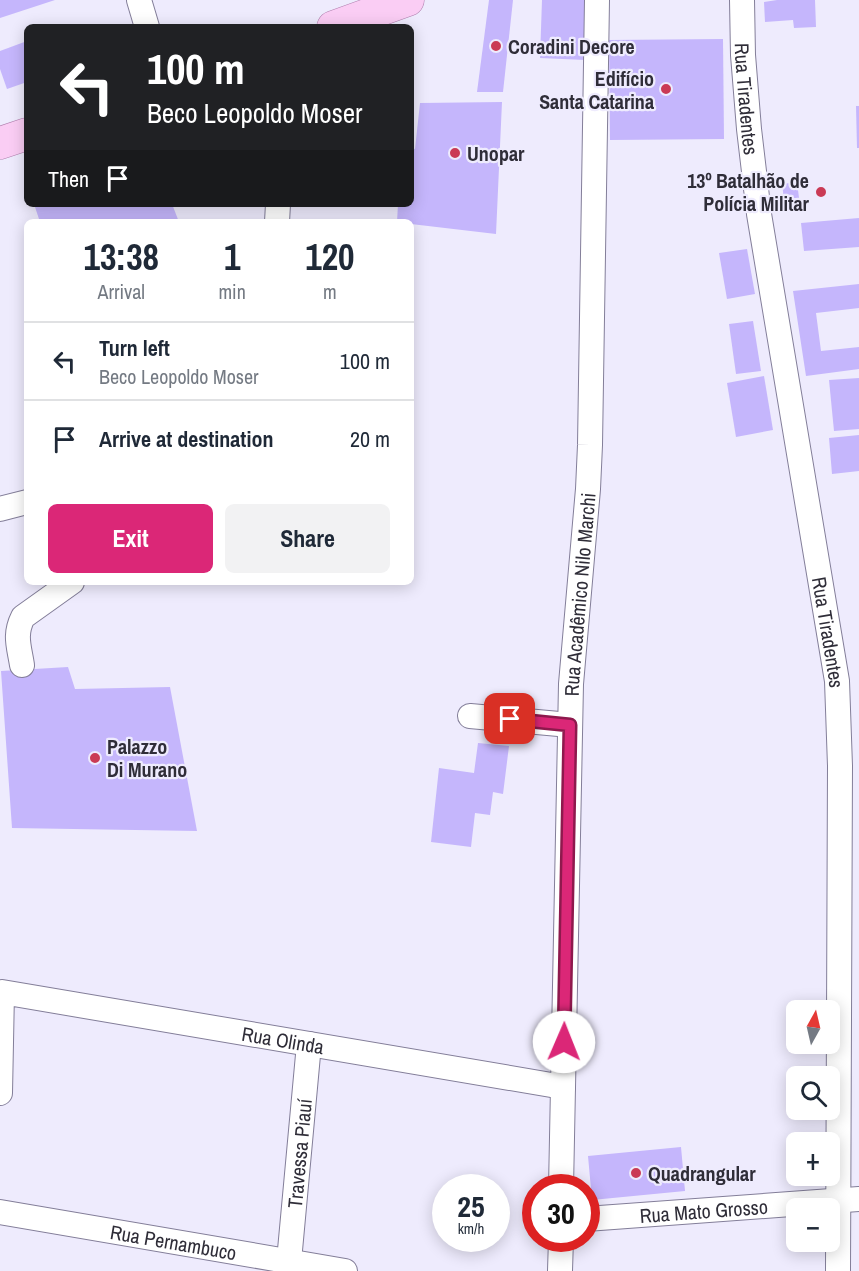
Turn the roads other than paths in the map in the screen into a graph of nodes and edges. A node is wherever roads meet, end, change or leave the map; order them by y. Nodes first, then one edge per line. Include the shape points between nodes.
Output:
1 (139, 0) edge
2 (408, 0) edge
3 (597, 0) edge
4 (742, 0) edge
5 (146, 24) edge
6 (341, 24) edge
7 (24, 135) edge
8 (0, 143) edge
9 (24, 503) edge
10 (0, 509) edge
11 (68, 585) edge
12 (22, 664) dead end
13 (470, 716) dead end
14 (570, 725) junction
15 (309, 1044) junction
16 (563, 1087) junction
17 (0, 1093) edge
18 (561, 1174) edge
19 (849, 1199) edge
20 (0, 1212) edge
21 (600, 1218) edge
22 (561, 1252) edge
23 (289, 1262) junction
24 (345, 1271) edge
25 (560, 1271) edge
26 (838, 1271) edge

1 - 5 street
2 - 6 main road
3 - 14 street, Rua Acadêmico Nilo Marchi via 590,445
4 - 19 street, Rua Tiradentes via 743,55 759,214 837,681
7 - 8 main road
9 - 10 street
11 - 12 street via 23,617 17,638
13 - 14 street
14 - 16 street, Rua Acadêmico Nilo Marchi
15 - 16 street, Rua Olinda
15 - 17 street, Rua Olinda via 2,992
15 - 23 street, Travessa Piauí
16 - 18 street, Rua Acadêmico Nilo Marchi
19 - 21 street, Rua Mato Grosso
19 - 26 street, Rua Tiradentes
20 - 23 street, Rua Pernambuco
22 - 25 street
23 - 24 street, Rua Pernambuco

